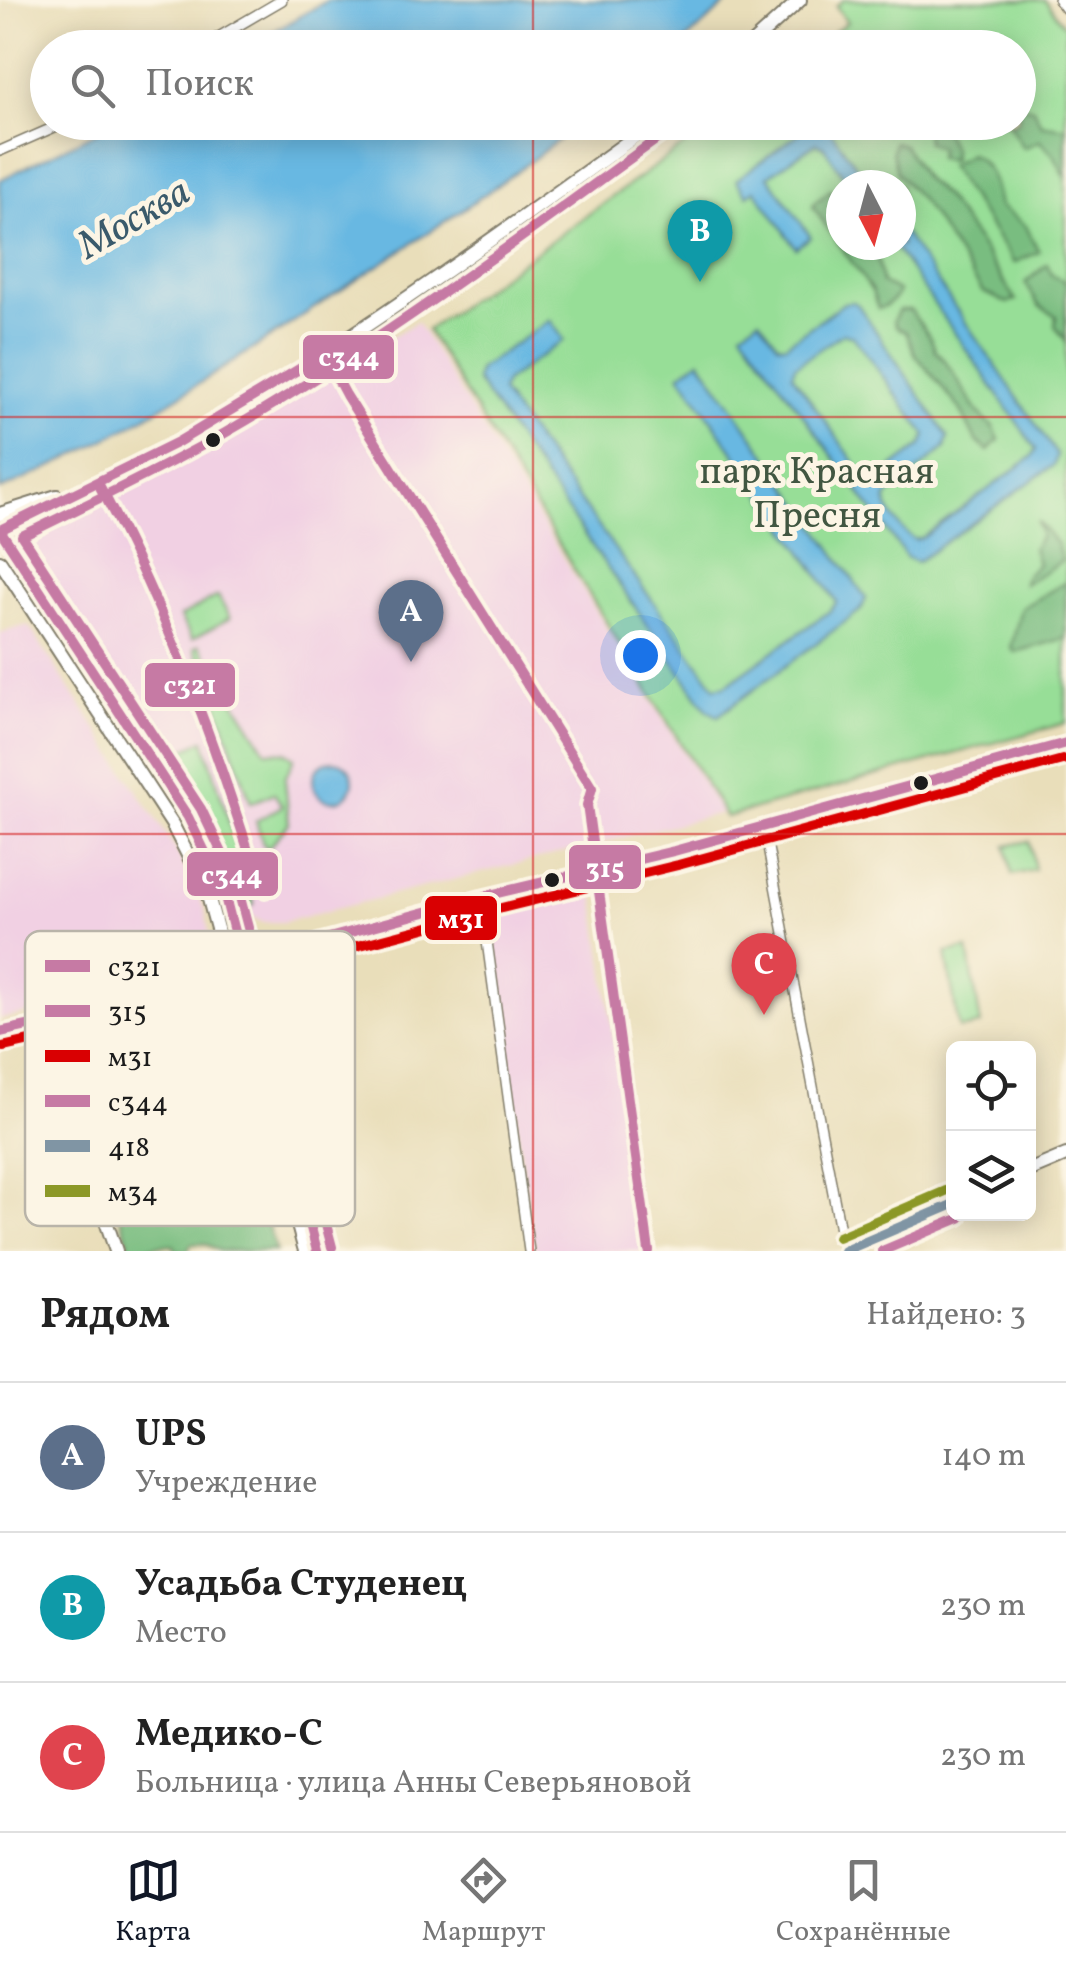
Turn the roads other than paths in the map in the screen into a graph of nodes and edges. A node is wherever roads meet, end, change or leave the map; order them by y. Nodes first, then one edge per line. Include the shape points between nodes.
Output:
1 (282, 0) edge
2 (800, 0) edge
3 (1059, 0) edge
4 (1066, 10) edge
5 (231, 30) edge
6 (767, 30) edge
7 (30, 138) edge
8 (629, 140) edge
9 (0, 151) edge
10 (98, 483) junction
11 (0, 514) edge
12 (0, 530) edge
13 (0, 561) edge
14 (1066, 743) edge
15 (764, 826) junction
16 (597, 868) junction
17 (481, 897) junction
18 (218, 931) edge
19 (234, 931) edge
20 (355, 932) edge
21 (25, 1027) edge
22 (0, 1032) edge
23 (1066, 1155) edge
24 (1036, 1168) edge
25 (946, 1207) edge
26 (107, 1226) edge
27 (298, 1226) edge
28 (310, 1226) edge
29 (116, 1251) edge
30 (305, 1251) edge
31 (317, 1251) edge
32 (529, 1251) edge
33 (649, 1251) edge
34 (844, 1251) edge

1 - 5 street
2 - 6 main road
3 - 4 street
7 - 9 street
8 - 10 main road via 340,344
10 - 11 main road
10 - 12 main road
12 - 19 main road via 188,817 223,889
13 - 18 main road via 172,824 207,892
14 - 15 main road
15 - 16 main road
15 - 34 street
16 - 17 main road
16 - 33 street
17 - 20 main road
17 - 32 street
21 - 22 main road
23 - 24 main road
25 - 34 main road
26 - 29 main road
27 - 30 main road
28 - 31 main road

